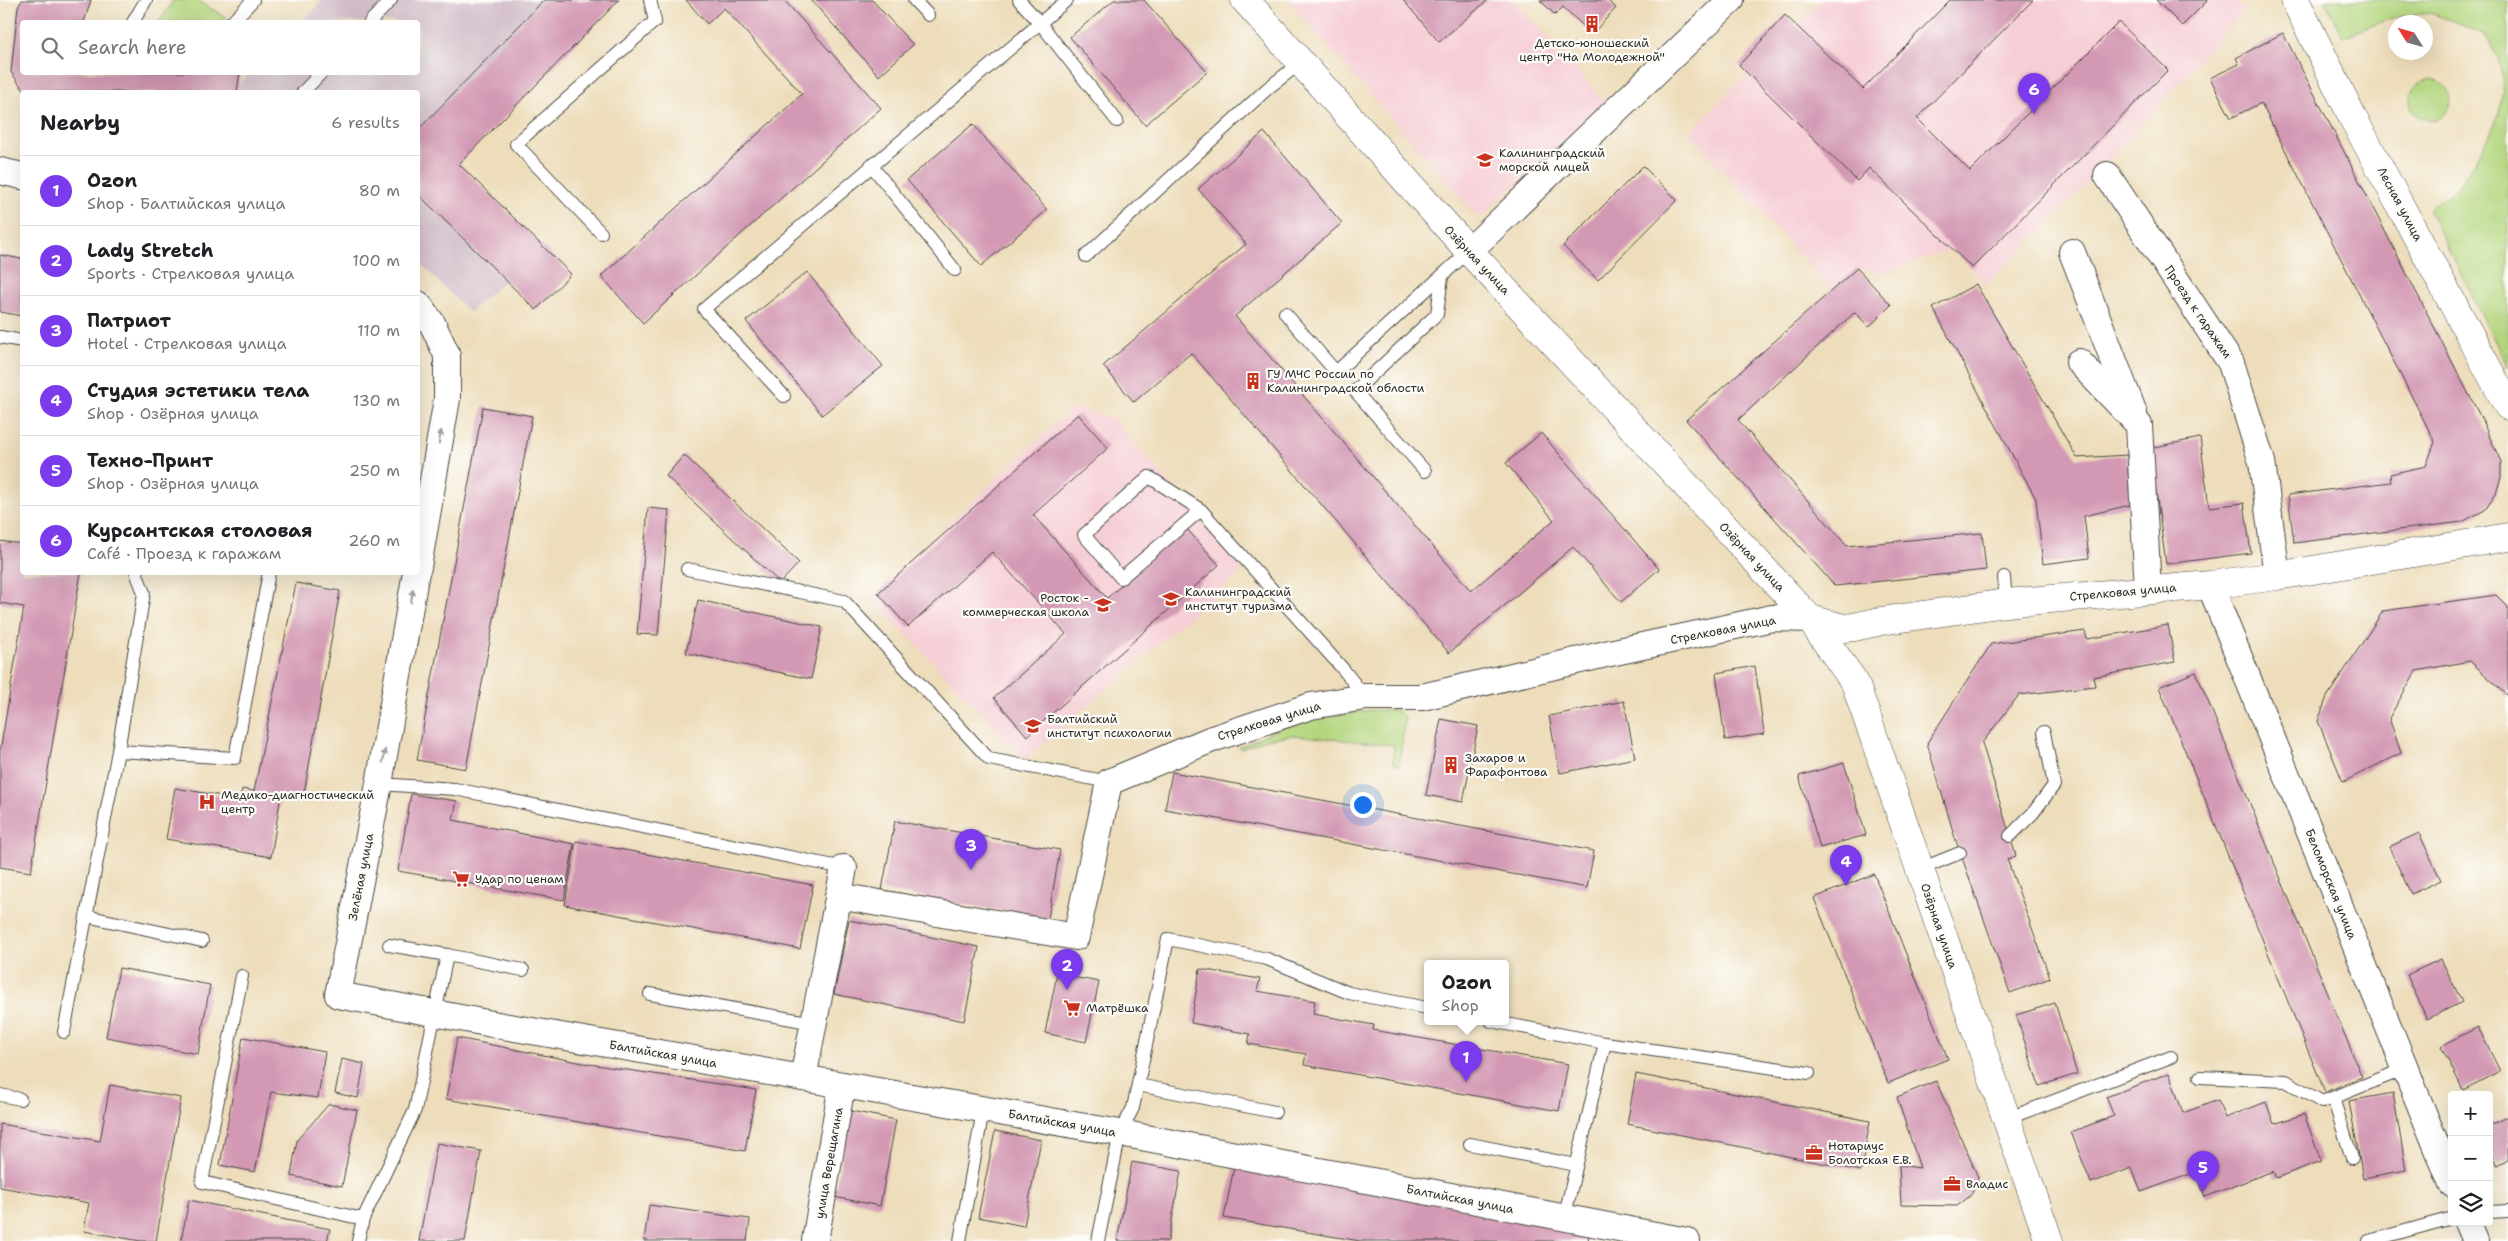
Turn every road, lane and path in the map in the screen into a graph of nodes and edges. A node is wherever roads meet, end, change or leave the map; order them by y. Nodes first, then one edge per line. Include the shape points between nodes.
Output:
1 (146, 0) edge
2 (253, 0) edge
3 (391, 0) edge
4 (650, 0) edge
5 (914, 0) edge
6 (1019, 0) edge
7 (1067, 0) edge
8 (1245, 0) edge
9 (1731, 0) edge
10 (2295, 0) edge
11 (928, 15) dead end
12 (134, 20) edge
13 (234, 20) edge
14 (372, 20) edge
15 (1040, 23) junction
16 (1298, 61) junction
17 (319, 75) edge
18 (305, 90) edge
19 (1118, 121) dead end
20 (871, 165) junction
21 (0, 171) edge
22 (2107, 175) dead end
23 (20, 176) edge
24 (601, 233) dead end
25 (1469, 251) junction
26 (2072, 252) dead end
27 (1086, 256) dead end
28 (955, 270) dead end
29 (1442, 277) junction
30 (420, 307) edge
31 (1285, 312) dead end
32 (0, 337) edge
33 (20, 341) edge
34 (2079, 362) dead end
35 (784, 396) dead end
36 (2508, 406) edge
37 (2139, 426) junction
38 (1425, 471) dead end
39 (1201, 510) junction
40 (2508, 537) edge
41 (420, 555) edge
42 (687, 569) dead end
43 (137, 575) edge
44 (268, 575) edge
45 (415, 575) edge
46 (2277, 576) junction
47 (2210, 585) junction
48 (2148, 590) junction
49 (1810, 618) junction
50 (1365, 697) junction
51 (2044, 732) dead end
52 (118, 751) junction
53 (1109, 782) junction
54 (379, 784) junction
55 (2010, 836) dead end
56 (1960, 853) dead end
57 (844, 868) joint
58 (1920, 869) junction
59 (838, 896) junction
60 (86, 916) junction
61 (202, 942) dead end
62 (390, 945) dead end
63 (447, 955) junction
64 (523, 970) dead end
65 (242, 976) dead end
66 (650, 994) dead end
67 (1424, 1007) edge
68 (436, 1014) junction
69 (814, 1023) junction
70 (1509, 1024) edge
71 (64, 1032) dead end
72 (1605, 1043) junction
73 (2171, 1057) dead end
74 (2405, 1068) junction
75 (1809, 1074) dead end
76 (2200, 1077) dead end
77 (803, 1078) junction
78 (842, 1085) junction
79 (1138, 1085) junction
80 (0, 1095) edge
81 (2333, 1098) junction
82 (20, 1099) dead end
83 (983, 1110) junction
84 (1275, 1112) dead end
85 (2006, 1119) junction
86 (1120, 1133) junction
87 (1470, 1144) dead end
88 (2352, 1158) dead end
89 (1576, 1165) junction
90 (2451, 1181) edge
91 (2508, 1211) edge
92 (2493, 1212) edge
93 (363, 1219) junction
94 (1564, 1219) junction
95 (2448, 1219) edge
96 (2469, 1226) edge
97 (1634, 1237) edge
98 (358, 1241) edge
99 (815, 1241) edge
100 (960, 1241) edge
101 (1098, 1241) edge
102 (1687, 1241) edge
103 (2049, 1241) edge
104 (2369, 1241) edge
105 (2475, 1241) edge

1 - 12 lane
2 - 13 lane
3 - 14 lane
4 - 24 lane via 655,21 516,144
5 - 11 lane
6 - 15 lane
7 - 15 lane
8 - 16 street, Озёрная улица
9 - 25 street
10 - 36 street, Лесная улица via 2354,118
15 - 19 lane
15 - 20 lane
16 - 25 street, Озёрная улица
16 - 27 lane
17 - 18 lane
20 - 28 lane
20 - 35 lane via 704,309
21 - 23 street
22 - 46 street, Проезд к гаражам via 2231,363 2262,462
25 - 29 lane
25 - 49 street, Озёрная улица
26 - 37 street
29 - 31 lane via 1336,372
29 - 38 lane via 1437,314 1355,391
41 -> 30 street via 447,399 447,355 432,323
32 - 33 lane
34 - 37 street
37 - 48 street
39 - 39 lane via 1149,477 1084,535 1121,578
39 - 50 lane
40 - 46 street, Стрелковая улица
42 - 53 lane via 844,600 989,759
43 - 52 lane via 144,593
44 - 52 lane via 235,758
54 -> 45 street, Зелёная улица
46 - 47 street, Стрелковая улица
47 - 48 street, Стрелковая улица
47 - 74 street, Беломорская улица
48 - 49 street, Стрелковая улица via 2005,590 1843,628
49 - 50 street, Стрелковая улица via 1772,618 1422,697
49 - 58 street, Озёрная улица via 1855,683
50 - 53 street, Стрелковая улица via 1311,706 1261,722
51 - 55 lane via 2054,784 2033,813
52 - 60 lane
53 - 59 street via 1076,936
54 - 57 lane via 455,789
54 - 68 street, Зелёная улица via 338,995
56 - 58 lane
57 - 59 street
58 - 85 street, Озёрная улица
59 - 69 street
60 - 61 lane
60 - 71 lane
62 - 63 lane
63 - 64 lane
63 - 68 lane
65 - 93 lane via 202,1182
66 - 69 lane
67 - 79 lane via 1349,993 1267,959 1168,939
68 - 77 street, Балтийская улица
68 - 93 lane via 415,1110
69 - 77 street
70 - 72 lane
72 - 75 lane
72 - 89 lane
73 - 85 lane
74 - 81 lane
74 - 90 street, Беломорская улица
76 - 81 lane via 2286,1081 2322,1102
77 - 78 street, Балтийская улица
78 - 83 street, Балтийская улица
78 - 99 street, улица Верещагина
79 - 84 lane
79 - 86 lane via 1133,1108
80 - 82 lane
81 - 88 lane
83 - 86 street, Балтийская улица
83 - 100 lane
85 - 103 street, Озёрная улица
86 - 94 street, Балтийская улица
86 - 101 lane
87 - 89 lane
89 - 94 lane
91 - 92 lane
93 - 98 lane
94 - 97 street, Балтийская улица
95 - 104 lane
96 - 105 street
97 - 102 street, Балтийская улица

